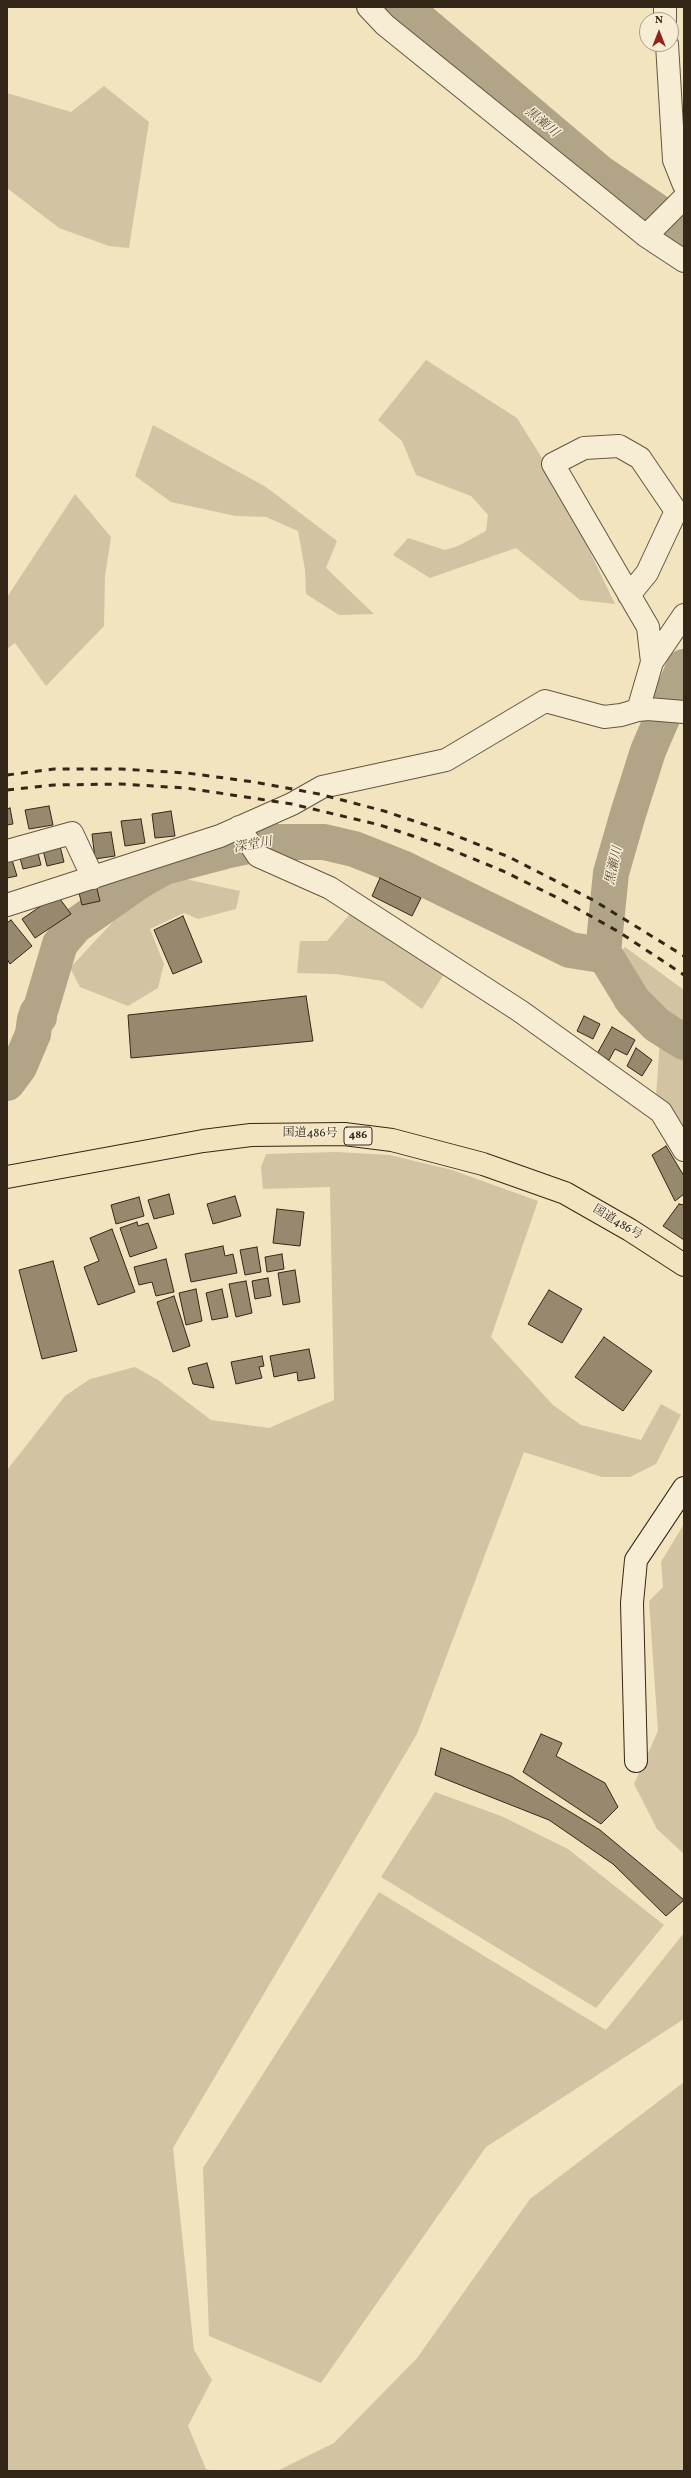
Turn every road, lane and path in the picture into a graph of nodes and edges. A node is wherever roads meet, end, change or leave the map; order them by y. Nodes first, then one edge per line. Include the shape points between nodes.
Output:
1 (368, 7) edge
2 (667, 52) edge
3 (682, 195) edge
4 (649, 232) junction
5 (684, 261) edge
6 (629, 595) junction
7 (684, 615) edge
8 (652, 662) junction
9 (643, 709) junction
10 (684, 712) edge
11 (243, 832) junction
12 (7, 852) edge
13 (93, 878) junction
14 (7, 905) edge
15 (684, 1150) edge
16 (7, 1177) edge
17 (684, 1265) edge
18 (684, 1488) edge
19 (636, 1761) dead end

1 - 4 street via 385,25
2 - 3 street via 674,160
3 - 4 street
4 - 5 street
6 - 6 street via 552,464 584,448 619,446 640,458 676,511 647,573
6 - 8 street via 648,627
7 - 8 street
8 - 9 street
9 - 10 street
9 - 11 street via 622,716 604,717 545,701 446,760 322,786
11 - 13 street
11 - 15 street via 258,856 330,888 520,1011 661,1112
12 - 13 street via 72,833
13 - 14 street
16 - 17 highway, 国道486号 / 486 via 203,1141 251,1135 344,1134 392,1140 483,1164 565,1193
18 - 19 street via 636,1560 632,1603

